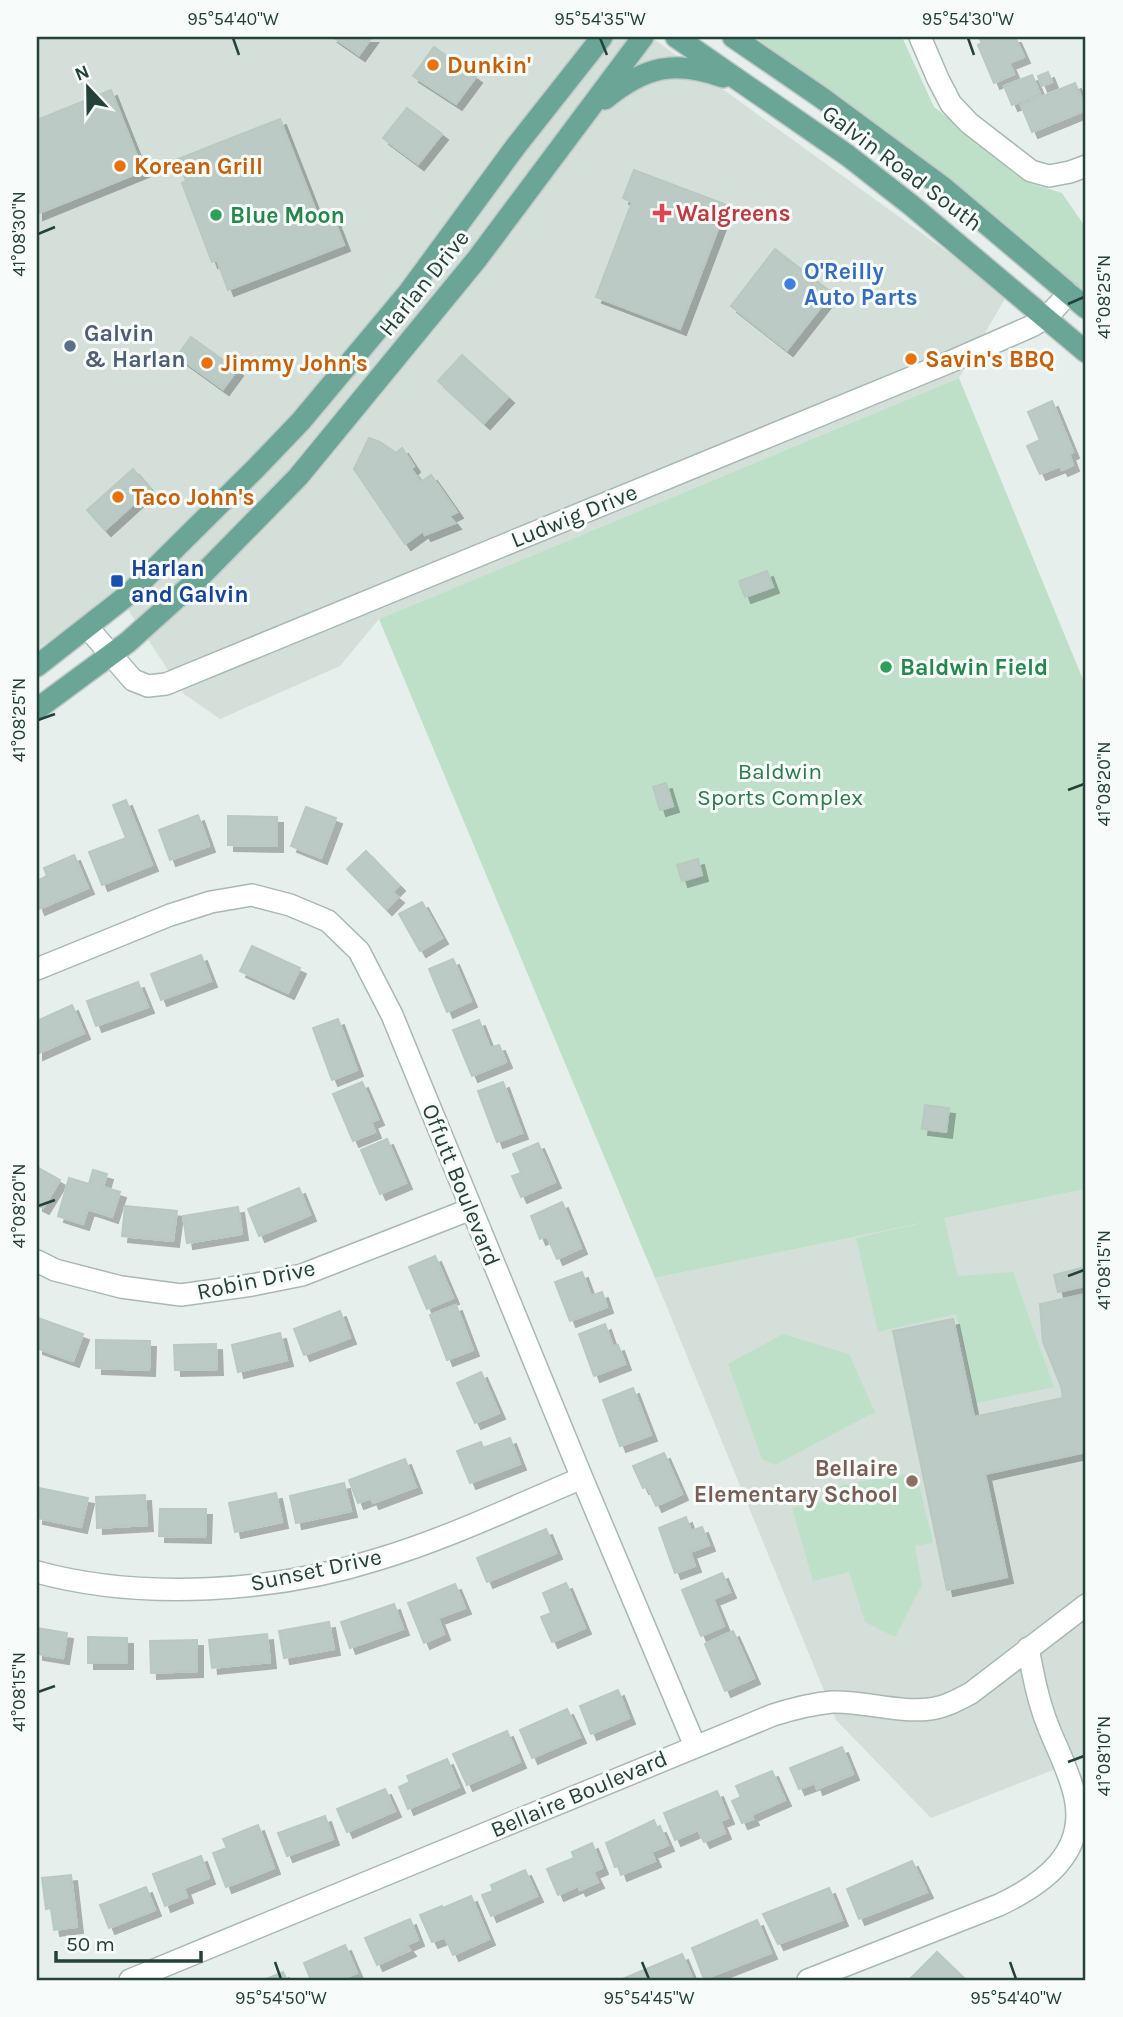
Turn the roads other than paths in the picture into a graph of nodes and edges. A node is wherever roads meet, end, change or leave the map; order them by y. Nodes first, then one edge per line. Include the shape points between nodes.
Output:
1 (602, 37) edge
2 (643, 37) edge
3 (676, 37) edge
4 (733, 37) edge
5 (920, 37) edge
6 (747, 86) junction
7 (573, 130) junction
8 (1086, 166) edge
9 (1069, 293) junction
10 (1086, 308) edge
11 (1047, 317) junction
12 (1086, 352) edge
13 (87, 627) junction
14 (110, 656) junction
15 (37, 666) edge
16 (37, 709) edge
17 (37, 970) edge
18 (471, 1209) junction
19 (37, 1261) edge
20 (582, 1478) junction
21 (37, 1572) edge
22 (1086, 1605) edge
23 (1028, 1648) junction
24 (695, 1746) junction
25 (858, 1971) edge
26 (130, 1980) edge
27 (808, 1980) edge

1 - 13 main road, Harlan Drive via 408,293 300,421 160,564
2 - 7 main road, Harlan Drive
3 - 6 main road, Galvin Road South
4 - 9 main road, Galvin Road South via 934,180
5 - 8 street via 951,104 969,123 1031,171 1049,176
6 - 7 main road via 694,68 655,70 624,84
6 - 11 main road, Galvin Road South via 847,155
7 - 14 main road, Harlan Drive via 477,259 299,477 198,579
9 - 10 main road, Galvin Road South
9 - 11 street, Ludwig Drive
11 - 12 main road, Galvin Road South
11 - 14 street, Ludwig Drive via 952,361 166,684 148,687 133,680
13 - 14 street, Ludwig Drive
13 - 15 main road, Harlan Drive
14 - 16 main road, Harlan Drive
17 - 18 street, Offutt Boulevard via 170,915 252,895 328,921 359,951 391,1015
18 - 19 street, Robin Drive via 302,1275 181,1295 121,1287
18 - 20 street, Offutt Boulevard
20 - 21 street, Sunset Drive via 378,1560 275,1583 142,1588
20 - 24 street, Offutt Boulevard
22 - 23 street, Bellaire Boulevard
23 - 24 street, Bellaire Boulevard via 953,1703 908,1710 864,1703 806,1705
23 - 25 street via 1046,1723 1075,1794 1075,1831 1068,1852 1053,1872 1026,1892
24 - 26 street, Bellaire Boulevard
25 - 27 street

